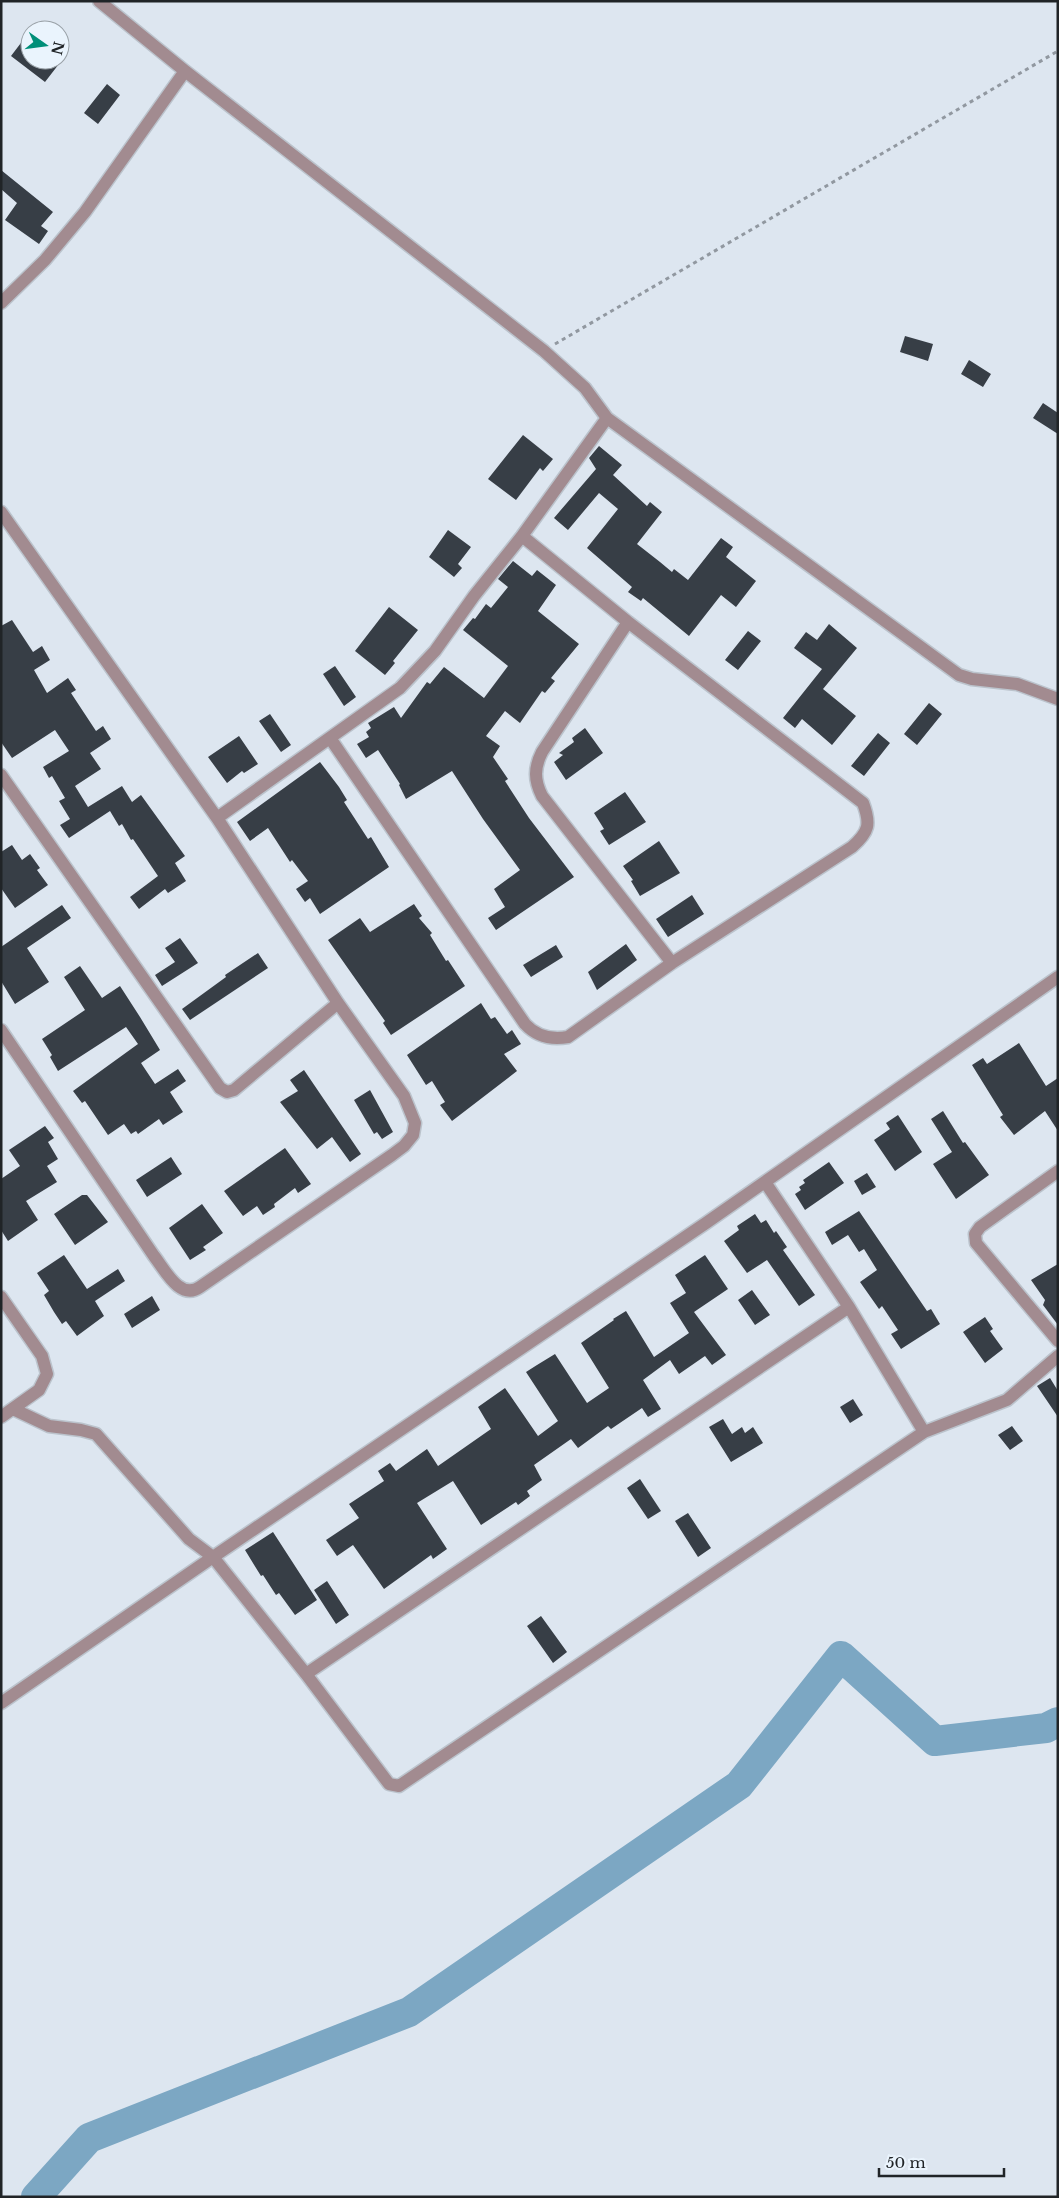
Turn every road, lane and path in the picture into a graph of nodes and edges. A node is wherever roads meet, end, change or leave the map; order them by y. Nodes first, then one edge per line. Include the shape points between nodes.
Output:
1 (99, 1) edge
2 (1058, 51) edge
3 (186, 71) junction
4 (1, 304) edge
5 (544, 351) junction
6 (607, 418) junction
7 (1, 512) edge
8 (522, 536) junction
9 (628, 622) junction
10 (1058, 699) edge
11 (330, 738) junction
12 (1, 775) edge
13 (217, 818) junction
14 (672, 963) junction
15 (1058, 977) edge
16 (338, 1003) junction
17 (1, 1030) edge
18 (1058, 1171) edge
19 (765, 1182) junction
20 (1, 1297) edge
21 (849, 1307) junction
22 (1058, 1341) edge
23 (1058, 1356) edge
24 (13, 1409) junction
25 (1, 1417) edge
26 (924, 1432) junction
27 (213, 1557) junction
28 (306, 1674) junction
29 (1, 1703) edge

1 - 3 street
2 - 5 path
3 - 4 street via 85,212 45,260
3 - 5 street
5 - 6 street via 585,388
6 - 8 street
6 - 10 street via 959,675 1017,684
7 - 13 street
8 - 9 street
8 - 11 street via 474,596 436,651 400,688
9 - 14 street via 542,752 535,771 536,784
9 - 14 street via 862,803 867,815 864,836 852,847
11 - 13 street
11 - 14 street via 533,1033 556,1039 568,1038
12 - 16 street via 220,1088 227,1092 234,1090
13 - 16 street
15 - 19 street
16 - 17 street via 404,1096 415,1123 414,1135 392,1155 194,1292 178,1287 154,1256
18 - 22 street via 980,1226 975,1234 976,1243
19 - 21 street
19 - 27 street
20 - 24 street via 42,1356 47,1374 39,1390
21 - 26 street
21 - 28 street
23 - 26 street via 1007,1400
24 - 25 street
24 - 27 street via 49,1426 96,1434 189,1539
26 - 28 street via 399,1786 389,1784
27 - 28 street
27 - 29 street

